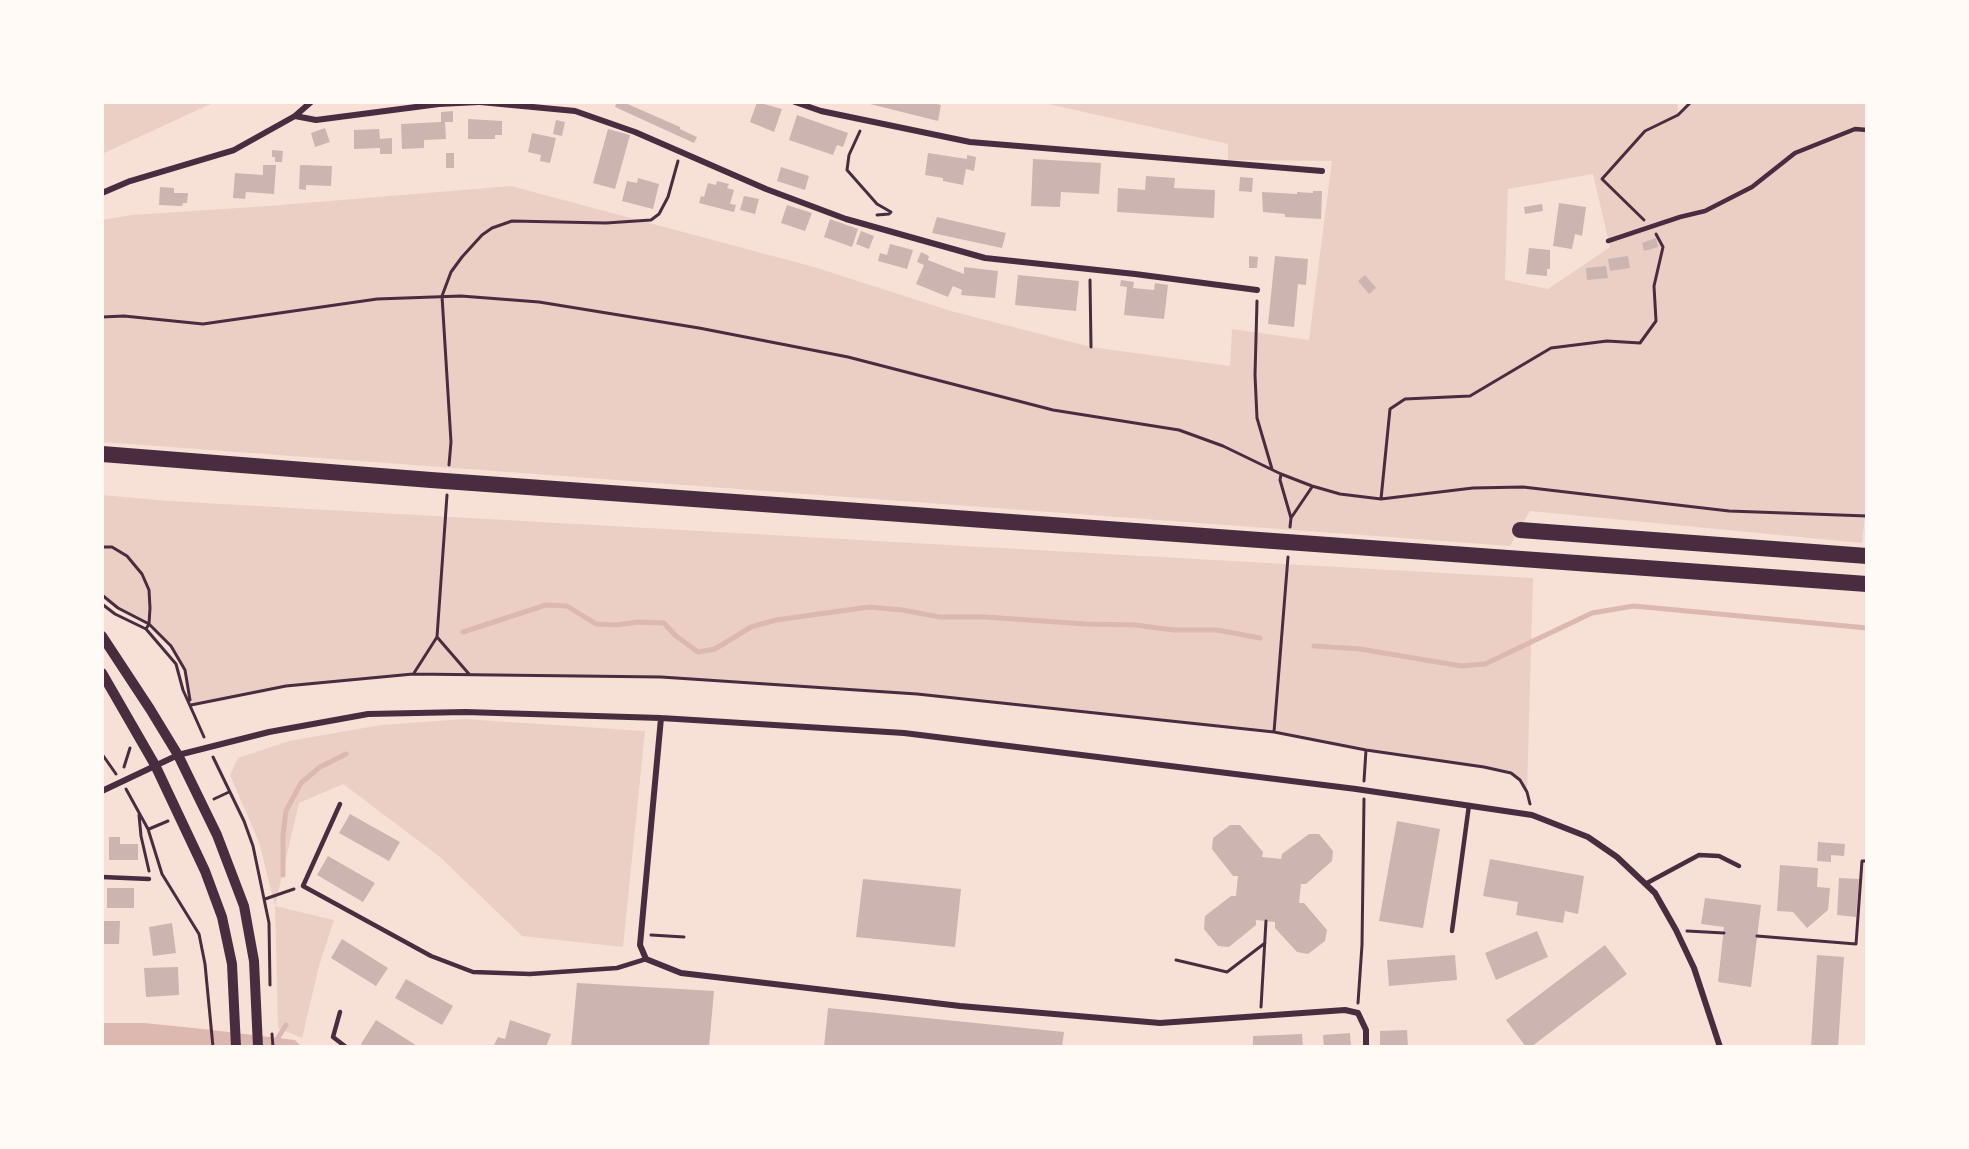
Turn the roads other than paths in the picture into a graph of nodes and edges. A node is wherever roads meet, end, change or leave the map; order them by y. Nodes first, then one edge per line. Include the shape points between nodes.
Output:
1 (311, 102) edge
2 (480, 102) edge
3 (795, 102) edge
4 (295, 116) junction
5 (1867, 130) edge
6 (1322, 171) dead end
7 (102, 194) edge
8 (1608, 241) dead end
9 (1257, 290) road end
10 (102, 454) edge
11 (1520, 530) dead end
12 (1867, 556) edge
13 (1867, 584) edge
14 (102, 636) edge
15 (102, 673) edge
16 (661, 718) junction
17 (178, 755) junction
18 (155, 765) junction
19 (102, 791) edge
20 (340, 804) dead end
21 (1469, 805) junction
22 (1739, 866) dead end
23 (102, 877) edge
24 (149, 879) road end
25 (1647, 883) junction
26 (1452, 931) dead end
27 (646, 959) junction
28 (340, 1012) dead end
29 (236, 1047) edge
30 (258, 1047) edge
31 (346, 1047) edge
32 (1366, 1047) edge
33 (1719, 1047) edge

1 - 4 street
2 - 4 street via 316,120
2 - 9 street via 575,111 846,219 985,258
3 - 6 street via 970,142
4 - 7 street via 234,150 130,181
5 - 8 lane via 1855,129 1795,153 1752,187 1705,211
10 - 13 highway
11 - 12 highway
14 - 17 street
15 - 18 street
16 - 17 street via 465,712 368,714 269,732
16 - 21 street via 904,732
16 - 27 street via 640,934
17 - 18 street
17 - 30 street via 217,835 244,906 254,961
18 - 19 street
18 - 29 street via 222,917 232,964
20 - 27 lane via 303,886 431,956 473,972 530,974 617,968
21 - 25 street via 1532,815 1588,837
21 - 26 lane
22 - 25 lane via 1719,856 1699,855
23 - 24 lane
25 - 33 street via 1694,968
27 - 32 street via 681,974 960,1006 1160,1023 1345,1010 1358,1013 1366,1030
28 - 31 lane via 333,1037

